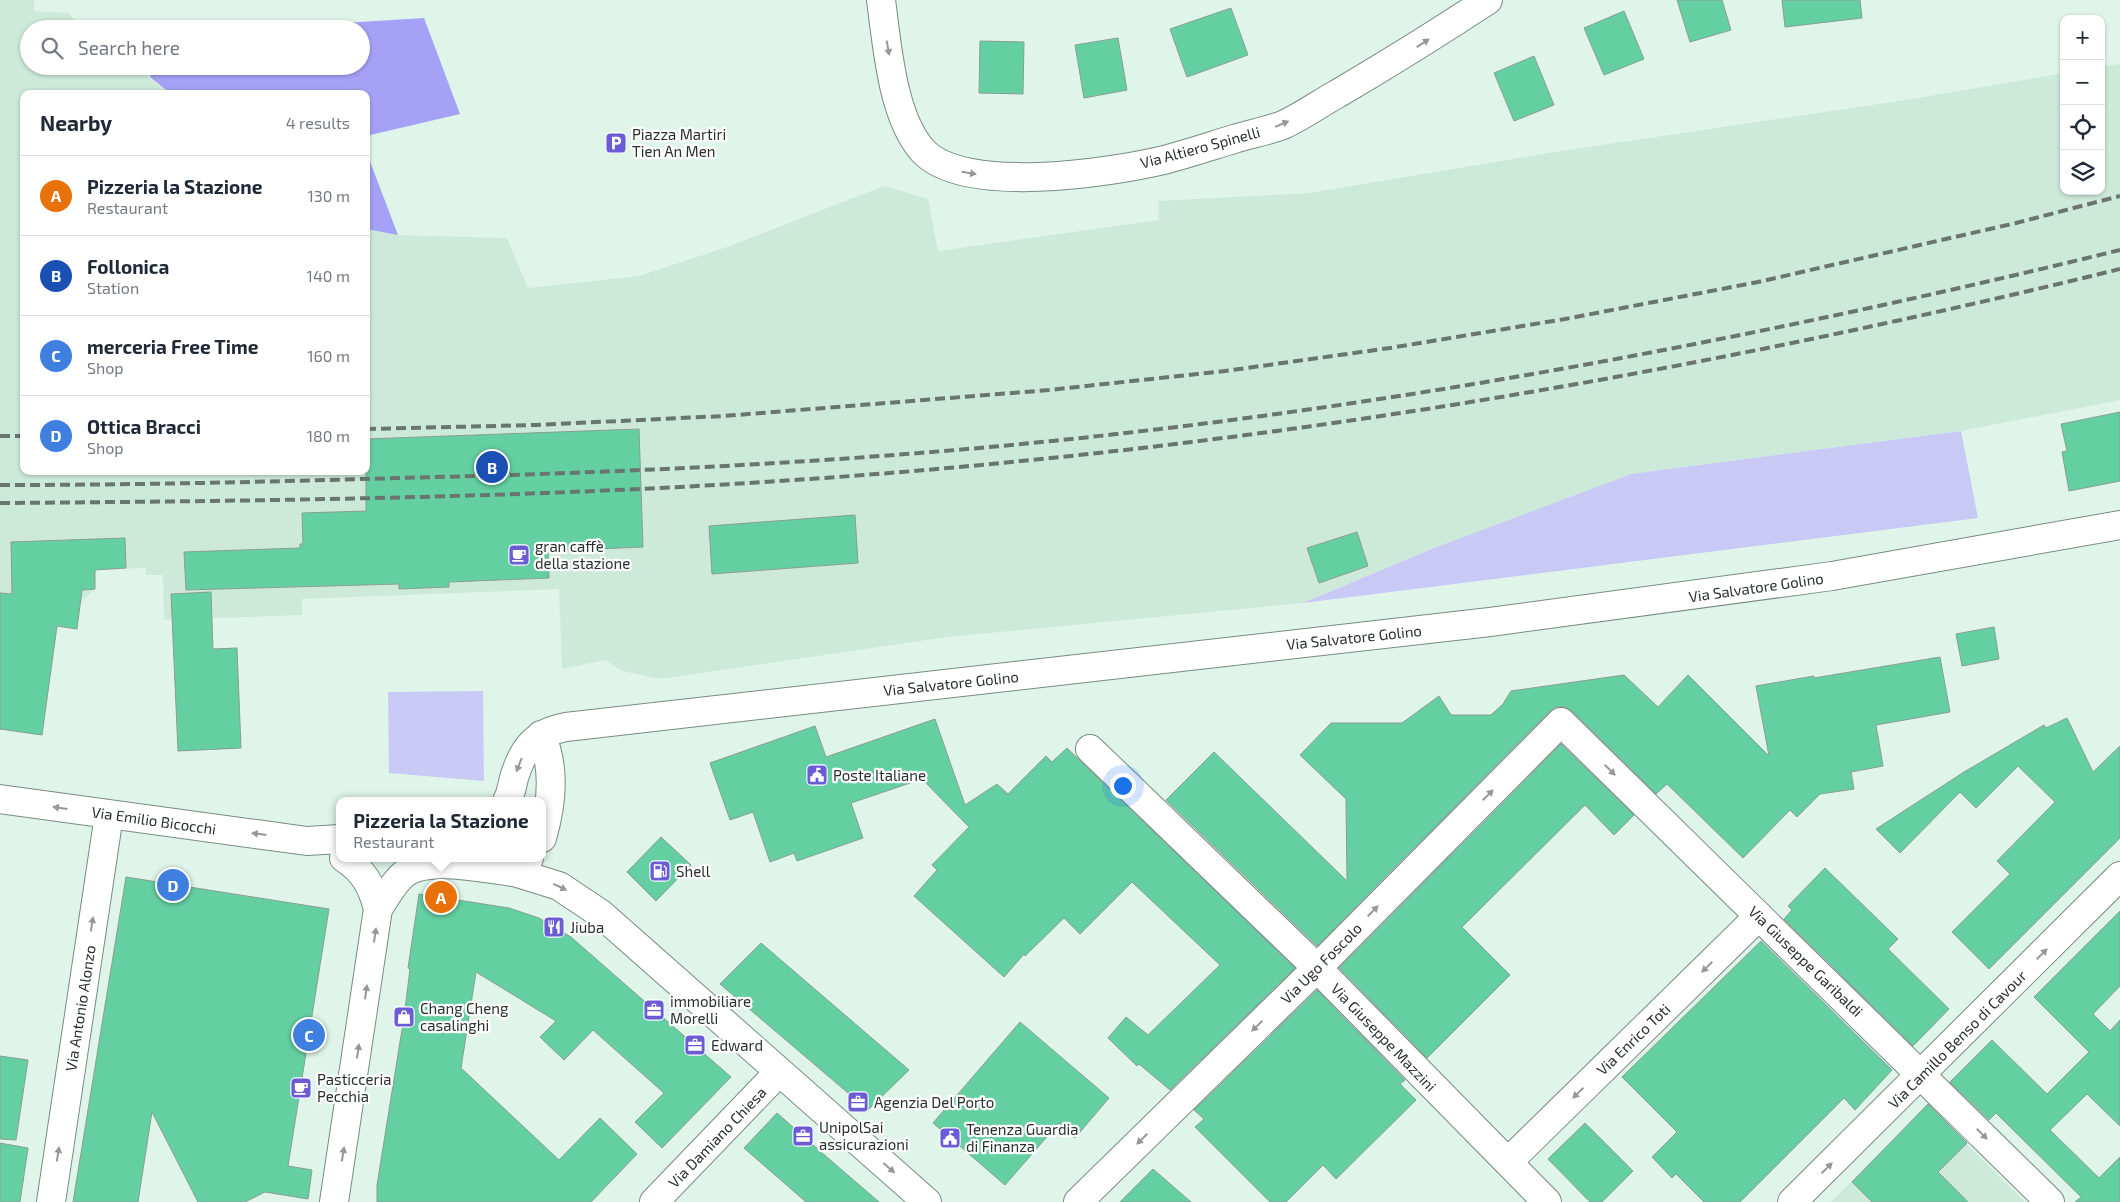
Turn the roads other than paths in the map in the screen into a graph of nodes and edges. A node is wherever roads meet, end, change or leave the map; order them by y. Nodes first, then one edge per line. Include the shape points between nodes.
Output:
1 (882, 0) edge
2 (1488, 0) edge
3 (2120, 525) edge
4 (1560, 722) joint
5 (584, 726) junction
6 (541, 735) junction
7 (1090, 749) dead end
8 (550, 761) junction
9 (508, 797) edge
10 (0, 799) edge
11 (109, 815) junction
12 (546, 820) edge
13 (336, 839) edge
14 (307, 841) junction
15 (336, 854) edge
16 (350, 862) edge
17 (514, 863) edge
18 (2120, 876) edge
19 (378, 909) junction
20 (1759, 916) junction
21 (1317, 968) junction
22 (779, 1072) junction
23 (1922, 1075) junction
24 (1508, 1162) junction
25 (51, 1202) edge
26 (334, 1202) edge
27 (654, 1202) edge
28 (927, 1202) edge
29 (1078, 1202) edge
30 (1547, 1202) edge
31 (1792, 1202) edge
32 (2050, 1202) edge

1 -> 2 street, Via Altiero Spinelli via 900,110 909,133 924,152 944,166 967,174 1024,177 1078,175 1163,160 1283,124 1398,59
3 - 5 street, Via Salvatore Golino via 1832,576 1510,619
4 -> 20 street, Via Giuseppe Garibaldi
21 -> 4 street, Via Ugo Foscolo
5 - 6 street, Via Salvatore Golino
5 - 8 street via 562,743
6 - 8 street
6 -> 9 street via 523,755
7 - 21 street, Via Giuseppe Mazzini
8 - 12 street via 551,798
11 -> 10 street, Via Emilio Bicocchi
14 -> 11 street, Via Emilio Bicocchi
25 -> 11 street, Via Antonio Alonzo
13 - 14 street
14 - 15 street
16 - 19 street via 369,881
17 - 19 street via 439,864 416,868 404,874
17 -> 22 street via 559,886 601,914
23 -> 18 street, Via Camillo Benso di Cavour
26 -> 19 street
20 - 23 street, Via Giuseppe Garibaldi
20 -> 24 street, Via Enrico Toti
21 - 24 street, Via Giuseppe Mazzini
21 -> 29 street, Via Ugo Foscolo
22 - 27 street, Via Damiano Chiesa
22 -> 28 street
31 -> 23 street, Via Camillo Benso di Cavour
23 -> 32 street, Via Giuseppe Garibaldi
24 - 30 street, Via Giuseppe Mazzini

